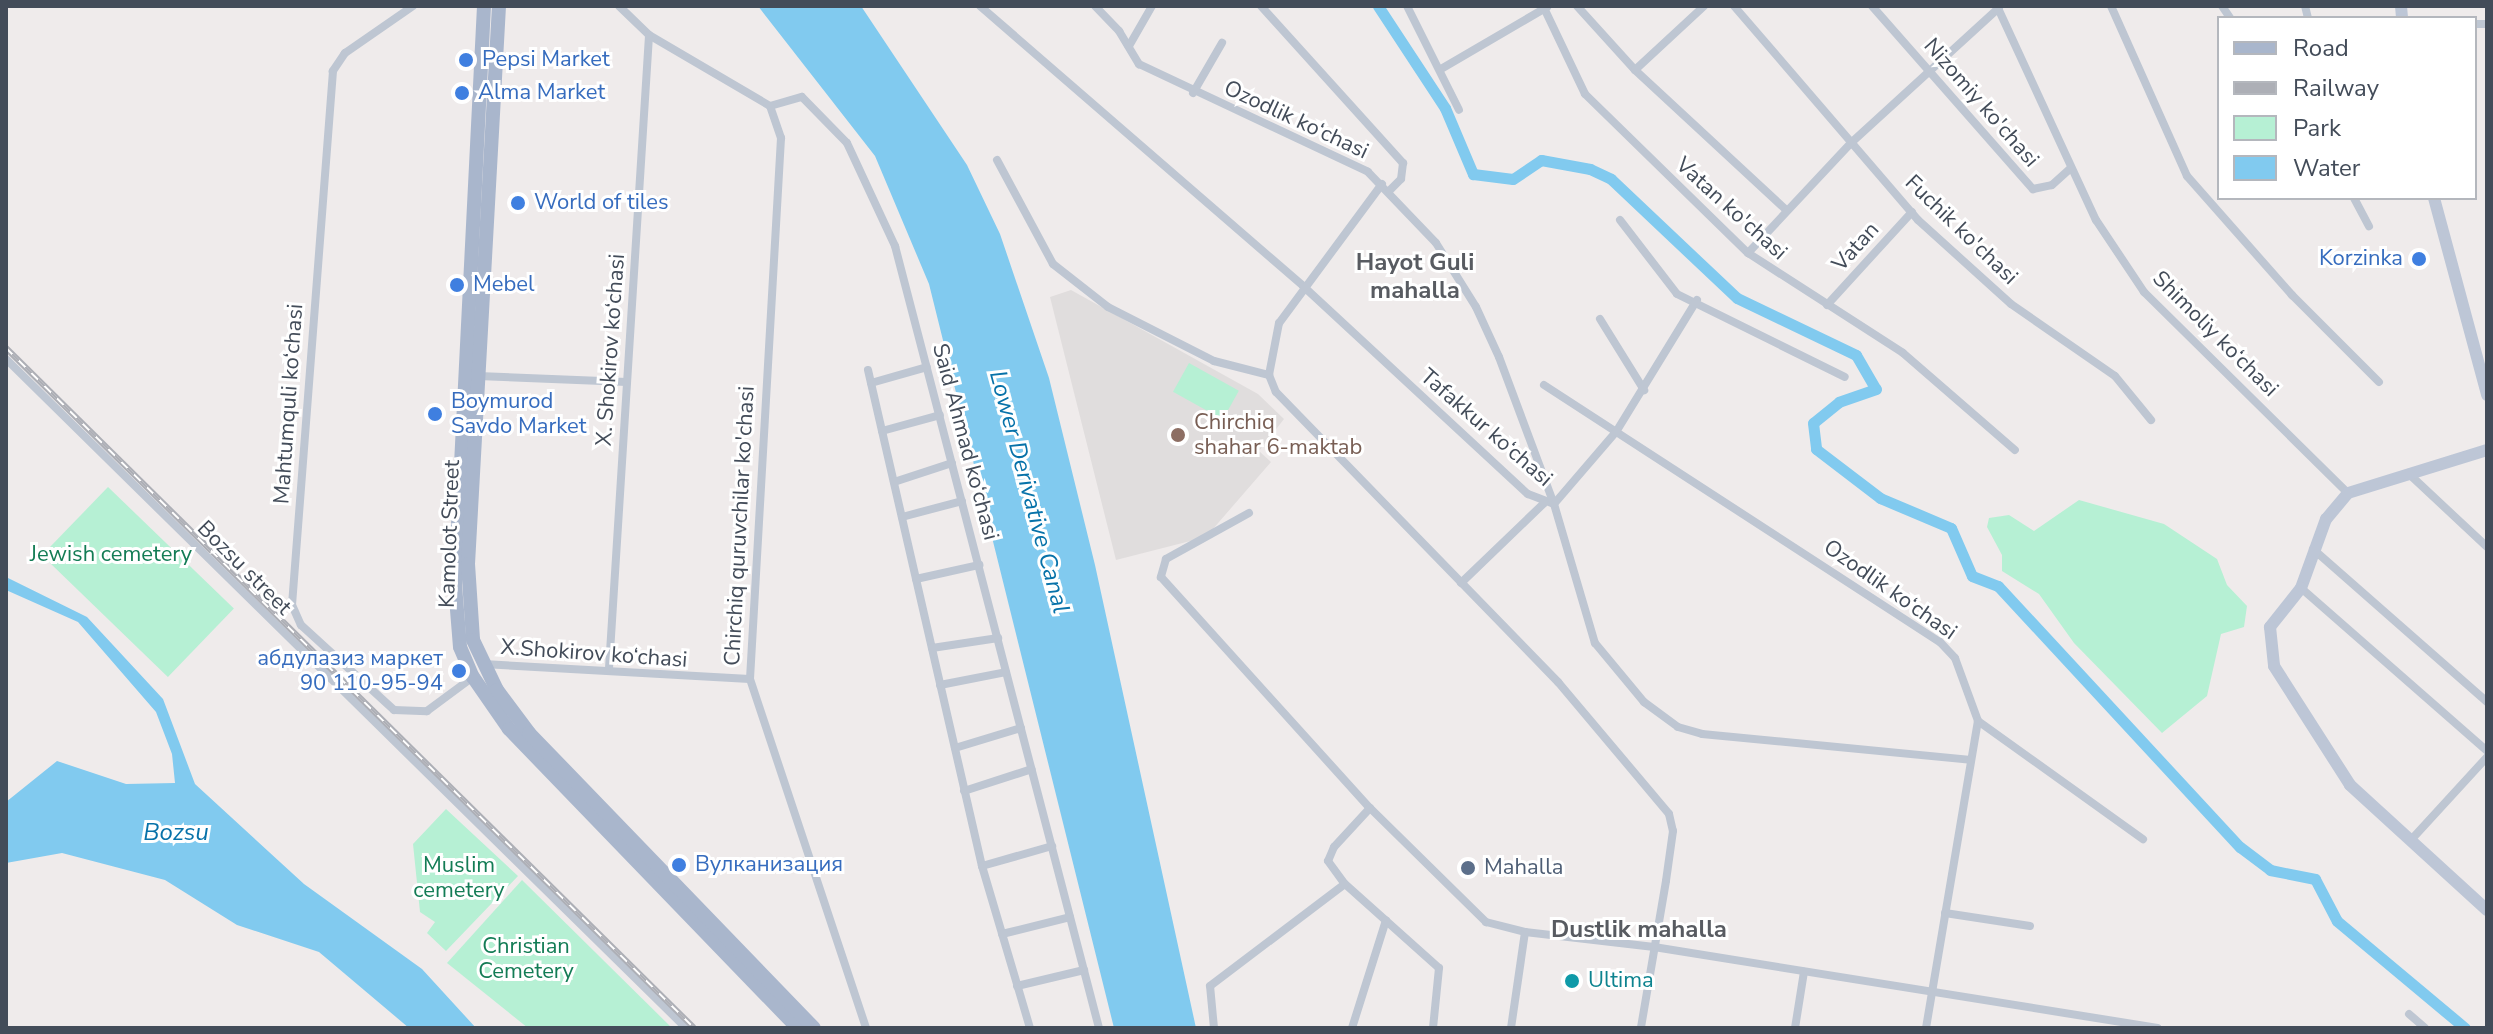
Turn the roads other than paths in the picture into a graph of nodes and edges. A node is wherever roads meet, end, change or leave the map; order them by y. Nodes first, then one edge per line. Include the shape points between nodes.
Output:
1 (413, 6) edge
2 (484, 6) edge
3 (499, 6) edge
4 (619, 6) edge
5 (980, 6) edge
6 (1095, 6) edge
7 (1152, 6) edge
8 (1261, 6) edge
9 (1407, 6) edge
10 (1577, 6) edge
11 (1704, 6) edge
12 (1734, 6) edge
13 (1872, 6) edge
14 (2111, 6) edge
15 (1999, 7) edge
16 (1546, 8) edge
17 (649, 35) junction
18 (1222, 43) dead end
19 (1129, 46) junction
20 (1930, 68) junction
21 (1441, 69) junction
22 (1635, 70) junction
23 (1193, 93) junction
24 (770, 106) junction
25 (1459, 110) dead end
26 (1852, 142) junction
27 (997, 160) dead end
28 (2071, 168) junction
29 (1386, 187) junction
30 (2355, 200) edge
31 (2435, 200) edge
32 (1787, 211) junction
33 (1912, 212) junction
34 (1620, 220) dead end
35 (2369, 226) dead end
36 (1748, 253) junction
37 (478, 258) junction
38 (1303, 286) junction
39 (1697, 300) junction
40 (1827, 305) junction
41 (1600, 319) dead end
42 (6, 359) edge
43 (927, 367) junction
44 (868, 370) dead end
45 (1269, 375) junction
46 (478, 376) junction
47 (1845, 377) dead end
48 (627, 382) junction
49 (2379, 382) dead end
50 (871, 383) junction
51 (1544, 385) dead end
52 (1644, 390) junction
53 (2487, 395) edge
54 (940, 415) junction
55 (2151, 420) dead end
56 (882, 431) junction
57 (1616, 432) junction
58 (2015, 450) dead end
59 (2487, 450) edge
60 (952, 463) junction
61 (2408, 473) junction
62 (894, 482) junction
63 (2348, 493) junction
64 (962, 501) junction
65 (1549, 504) junction
66 (1249, 513) dead end
67 (902, 517) junction
68 (2487, 547) edge
69 (2313, 549) junction
70 (979, 565) junction
71 (916, 579) junction
72 (1461, 583) junction
73 (2301, 588) junction
74 (998, 638) junction
75 (932, 648) junction
76 (483, 664) junction
77 (609, 668) junction
78 (1006, 672) junction
79 (473, 677) junction
80 (750, 679) junction
81 (940, 685) junction
82 (2487, 702) edge
83 (1978, 721) junction
84 (1021, 728) junction
85 (955, 748) junction
86 (2487, 751) edge
87 (2487, 757) edge
88 (1971, 760) junction
89 (1032, 769) junction
90 (964, 791) junction
91 (1370, 808) junction
92 (2143, 839) dead end
93 (2411, 840) junction
94 (1052, 846) junction
95 (982, 866) junction
96 (1345, 884) junction
97 (2487, 910) edge
98 (1945, 913) junction
99 (1070, 917) junction
100 (1386, 920) junction
101 (2030, 926) dead end
102 (1525, 932) junction
103 (1002, 934) junction
104 (1654, 947) junction
105 (1084, 970) junction
106 (1804, 972) junction
107 (1017, 986) junction
108 (1932, 991) junction
109 (2409, 1014) dead end
110 (686, 1028) edge
111 (798, 1028) edge
112 (814, 1028) edge
113 (866, 1028) edge
114 (1030, 1028) edge
115 (1099, 1028) edge
116 (1214, 1028) edge
117 (1352, 1028) edge
118 (1433, 1028) edge
119 (1511, 1028) edge
120 (1641, 1028) edge
121 (1795, 1028) edge
122 (1926, 1028) edge
123 (2157, 1028) edge
124 (2425, 1028) edge

1 - 79 street, Mahtumquli ko‘chasi via 345,53 333,71 292,605 301,625 394,710 427,711
2 - 37 main road, Kamolot Street
3 - 37 main road, Kamolot Street
4 - 17 street
5 - 38 street, Tafakkur ko‘chasi
6 - 19 street, Ozodlik ko‘chasi
7 - 19 street
8 - 29 street via 1403,163 1401,179
9 - 21 street
10 - 22 street, Vatan ko'chasi
11 - 22 street
12 - 26 street, Fuchik ko'chasi
13 - 20 street, Nizomiy ko'chasi
14 - 49 street via 2187,176 2292,295
15 - 20 street
15 - 28 street, Shimoliy ko‘chasi
16 - 21 street
16 - 36 street, Vatan ko'chasi via 1585,94
17 - 24 street
17 - 48 street, X. Shokirov ko‘chasi
18 - 23 street, Ozodlik ko‘chasi
19 - 23 street, Ozodlik ko‘chasi via 1139,64
20 - 26 street
20 - 28 street, Nizomiy ko'chasi via 2033,189 2052,185
21 - 25 street
22 - 32 street, Vatan ko'chasi
23 - 29 street, Ozodlik ko‘chasi via 1327,151
24 - 43 street, Said Ahmad ko‘chasi via 802,97 847,143 895,246
24 - 80 street, Chirchiq quruvchilar ko'chasi via 781,138
26 - 32 street
26 - 33 street, Fuchik ko'chasi
27 - 45 street via 1053,264 1135,320 1214,361
28 - 63 street, Shimoliy ko‘chasi via 2096,220 2144,292
29 - 38 street, Ozodlik ko‘chasi
29 - 65 street, Ozodlik ko‘chasi via 1445,254 1476,307
30 - 35 street
31 - 53 street
32 - 36 street
33 - 40 street, Vatan
33 - 55 street, Fuchik ko'chasi via 2011,304 2115,376
34 - 39 street via 1672,290
36 - 40 street, Vatan ko'chasi
37 - 46 main road, Kamolot Street
37 - 79 main road, Kamolot Street via 455,585 457,632
38 - 45 street via 1272,339
38 - 65 street, Tafakkur ko‘chasi
39 - 47 street
39 - 52 street
40 - 58 street, Vatan ko'chasi via 1903,353
41 - 52 street
42 - 110 street, Bozsu street
43 - 50 street
43 - 54 street, Said Ahmad ko‘chasi
44 - 50 street
45 - 72 street via 1276,392
46 - 48 street
46 - 76 main road, Kamolot Street via 467,590 470,628
48 - 77 street, X. Shokirov ko‘chasi
50 - 56 street
51 - 57 street, Ozodlik ko‘chasi
52 - 57 street
54 - 56 street
54 - 60 street, Said Ahmad ko‘chasi
56 - 62 street
57 - 65 street
57 - 83 street, Ozodlik ko‘chasi via 1940,642 1955,658
59 - 61 street
60 - 62 street
60 - 64 street, Said Ahmad ko‘chasi
61 - 63 street
61 - 68 street
62 - 67 street
63 - 69 street via 2326,519
64 - 67 street
64 - 70 street, Said Ahmad ko‘chasi
65 - 72 street
65 - 88 street, Tafakkur ko‘chasi via 1595,643 1623,682 1665,719 1702,734
66 - 91 street via 1166,559 1161,577
67 - 71 street
69 - 73 street
69 - 82 street
70 - 71 street
70 - 74 street, Said Ahmad ko‘chasi
71 - 75 street
72 - 104 street via 1558,682 1669,814 1673,831
73 - 86 street
73 - 93 street via 2270,627 2274,666 2350,785
74 - 75 street
74 - 78 street, Said Ahmad ko‘chasi
75 - 81 street
76 - 77 street, X.Shokirov ko‘chasi
76 - 112 main road, Kamolot Street via 529,733
77 - 80 street, X.Shokirov ko‘chasi via 724,682
78 - 81 street
78 - 84 street, Said Ahmad ko‘chasi
79 - 111 main road, Kamolot Street via 509,729
80 - 113 street, Chirchiq quruvchilar ko'chasi
81 - 85 street
83 - 88 street
83 - 92 street
84 - 85 street
84 - 89 street, Said Ahmad ko‘chasi
85 - 90 street
87 - 93 street
88 - 98 street
89 - 90 street
89 - 94 street, Said Ahmad ko‘chasi
90 - 95 street
91 - 96 street via 1328,861
91 - 102 street via 1471,913
93 - 97 street
94 - 95 street
94 - 99 street, Said Ahmad ko‘chasi
95 - 103 street
96 - 100 street
96 - 116 street via 1209,989
98 - 101 street
98 - 108 street
99 - 103 street
99 - 105 street, Said Ahmad ko‘chasi
100 - 117 street
100 - 118 street via 1441,974
102 - 104 street
102 - 119 street
103 - 107 street
104 - 106 street
104 - 120 street
105 - 107 street
105 - 115 street, Said Ahmad ko‘chasi
106 - 108 street
106 - 121 street
107 - 114 street
108 - 122 street
108 - 123 street
109 - 124 street

